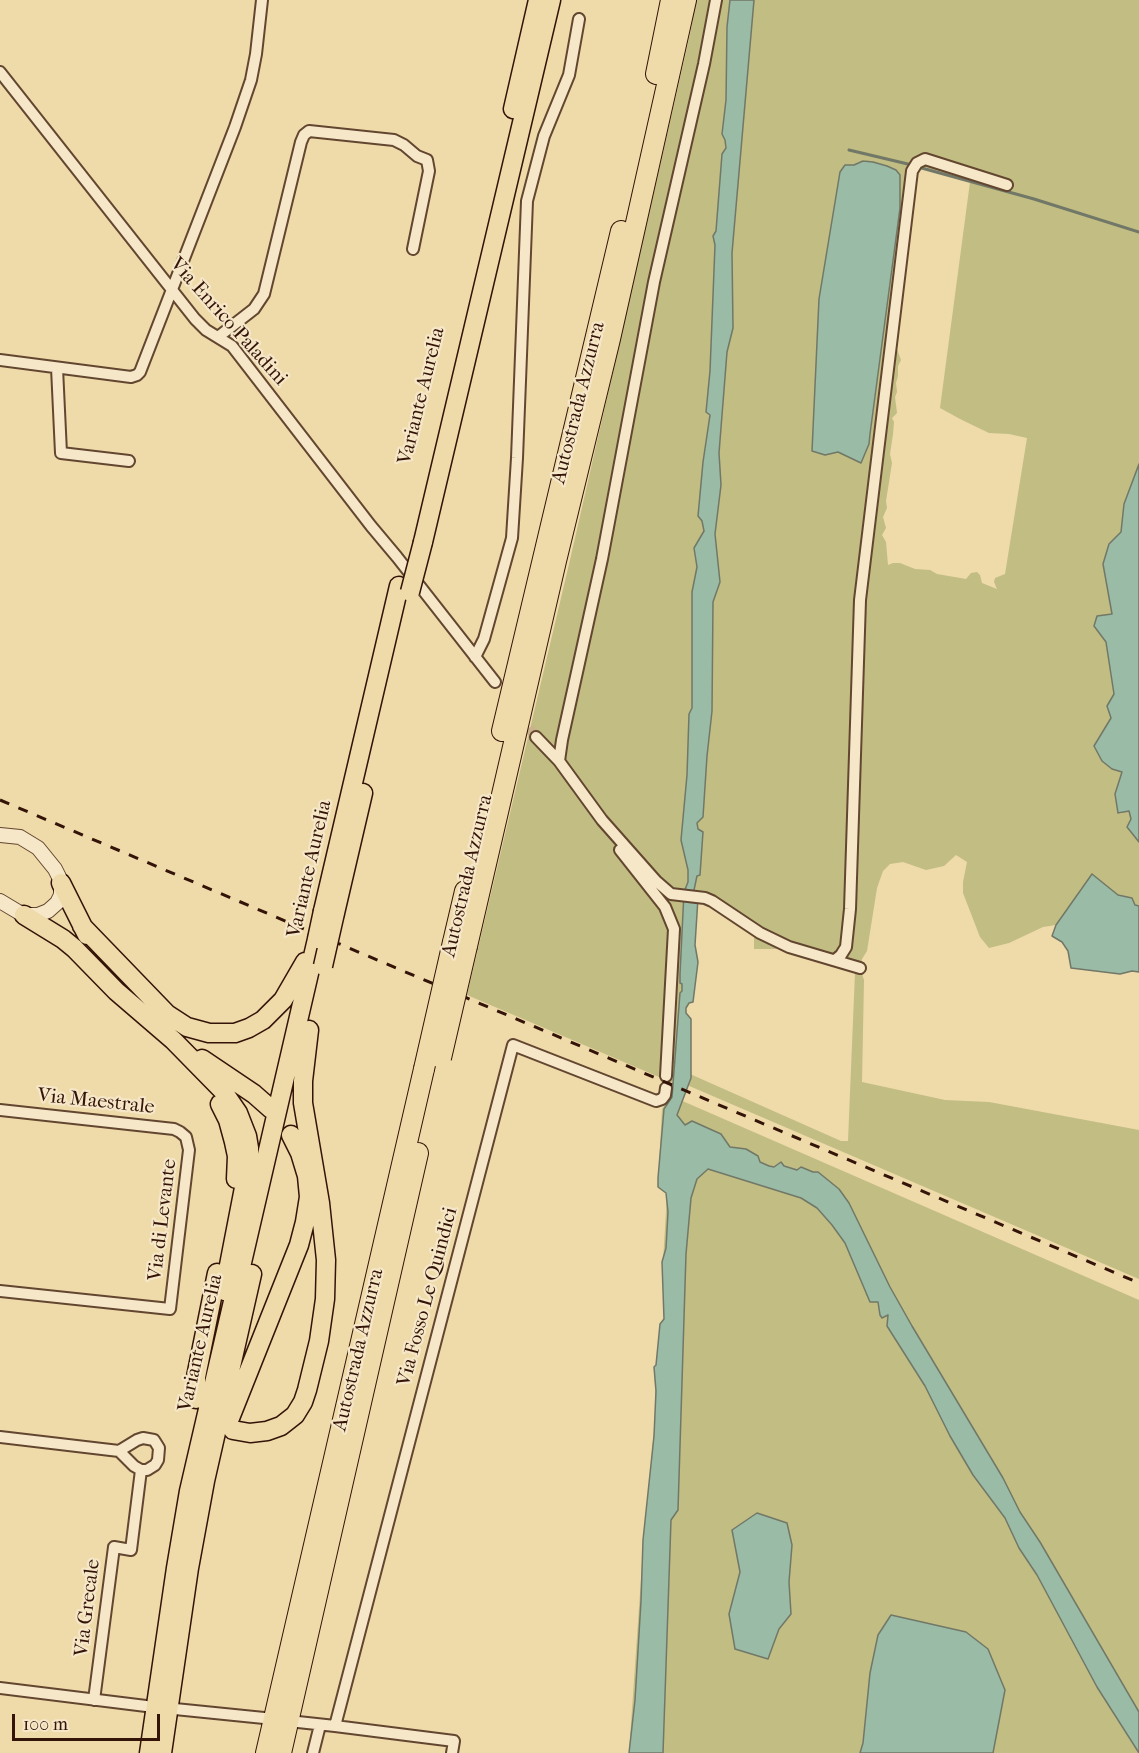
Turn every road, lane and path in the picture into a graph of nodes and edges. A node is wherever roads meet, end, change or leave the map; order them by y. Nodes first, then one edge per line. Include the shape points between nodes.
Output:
1 (262, 0) edge
2 (538, 0) edge
3 (551, 0) edge
4 (671, 0) edge
5 (686, 0) edge
6 (716, 0) edge
7 (579, 19) dead end
8 (0, 72) edge
9 (1007, 185) dead end
10 (413, 249) dead end
11 (172, 290) junction
12 (218, 337) junction
13 (0, 360) edge
14 (57, 368) junction
15 (129, 461) dead end
16 (417, 540) junction
17 (475, 657) junction
18 (495, 682) dead end
19 (536, 737) tunnel mouth
20 (558, 761) junction
21 (591, 806) junction
22 (0, 825) edge
23 (0, 835) edge
24 (20, 837) junction
25 (61, 883) junction
26 (0, 901) edge
27 (12, 912) edge
28 (329, 912) junction
29 (82, 926) junction
30 (460, 944) junction
31 (835, 960) junction
32 (313, 963) junction
33 (860, 968) dead end
34 (151, 1020) junction
35 (309, 1030) junction
36 (172, 1040) junction
37 (431, 1070) junction
38 (666, 1076) dead end
39 (666, 1088) dead end
40 (271, 1108) dead end
41 (0, 1110) edge
42 (291, 1135) dead end
43 (186, 1137) joint
44 (0, 1290) edge
45 (196, 1399) dead end
46 (233, 1430) dead end
47 (0, 1437) edge
48 (119, 1451) junction
49 (141, 1470) junction
50 (205, 1480) junction
51 (189, 1491) junction
52 (0, 1688) edge
53 (94, 1700) junction
54 (146, 1706) dead end
55 (175, 1709) dead end
56 (264, 1718) dead end
57 (298, 1722) dead end
58 (320, 1725) junction
59 (335, 1726) junction
60 (149, 1753) edge
61 (162, 1753) edge
62 (266, 1753) edge
63 (281, 1753) edge
64 (313, 1753) edge
65 (452, 1753) edge

1 - 11 street via 251,80
2 - 16 highway, Variante Aurelia via 449,383
3 - 16 highway, Variante Aurelia
4 - 30 highway, Autostrada Azzurra via 554,508
5 - 30 highway, Autostrada Azzurra via 610,339
6 - 20 street via 654,282 602,559
7 - 17 street via 569,75 544,136 527,201 512,538 484,639
8 - 11 street, Via Enrico Paladini
9 - 31 street via 925,159 915,166 860,600 850,909 846,947
10 - 12 street via 428,160 394,140 309,131 301,142 264,294 254,309
11 - 12 street, Via Enrico Paladini via 203,327
11 - 14 street via 140,372 133,377
12 - 17 street, Via Enrico Paladini via 232,346
13 - 14 street
14 - 15 street via 61,453
16 - 28 highway, Variante Aurelia
17 - 18 street, Via Enrico Paladini
19 - 20 street
20 - 21 street
21 - 31 street via 671,894 705,898 789,947
21 - 38 street via 591,814 665,907 674,929
22 - 24 street
23 - 24 street
24 - 25 street via 50,861
25 - 27 street via 57,903 42,914
25 - 29 highway
26 - 27 street
27 - 34 highway via 69,944
28 - 32 highway, Variante Aurelia, bridge
28 - 32 highway, Variante Aurelia, bridge via 317,939
29 - 32 highway via 167,1014 184,1026 209,1033 235,1033 263,1020
29 - 34 highway via 109,968
30 - 37 highway, Autostrada Azzurra, bridge
31 - 33 street
32 - 35 highway, Variante Aurelia
32 - 51 highway, Variante Aurelia
34 - 36 highway
35 - 46 highway via 303,1103 326,1260 319,1341 307,1390 294,1414 281,1426 267,1431
35 - 50 highway, Variante Aurelia
36 - 40 highway
36 - 45 highway via 221,1106 237,1156 233,1199 196,1377
36 - 51 highway via 230,1101 242,1122 249,1149
37 - 62 highway, Autostrada Azzurra
37 - 63 highway, Autostrada Azzurra
39 - 59 street, Via Fosso Le Quindici via 666,1095 656,1101 513,1045
41 - 43 street, Via Maestrale via 174,1129
42 - 50 highway via 309,1187 303,1233
43 - 44 street, Via di Levante via 189,1150 170,1309
47 - 48 street
48 - 49 street
48 - 49 street via 143,1438 154,1440 159,1448 158,1460 151,1468
49 - 53 street, Via Grecale via 131,1550 114,1548
50 - 61 highway, Variante Aurelia
51 - 60 highway, Variante Aurelia
52 - 53 street
53 - 54 street
55 - 56 street
57 - 58 street
58 - 59 street
58 - 64 street
59 - 65 street via 454,1741

